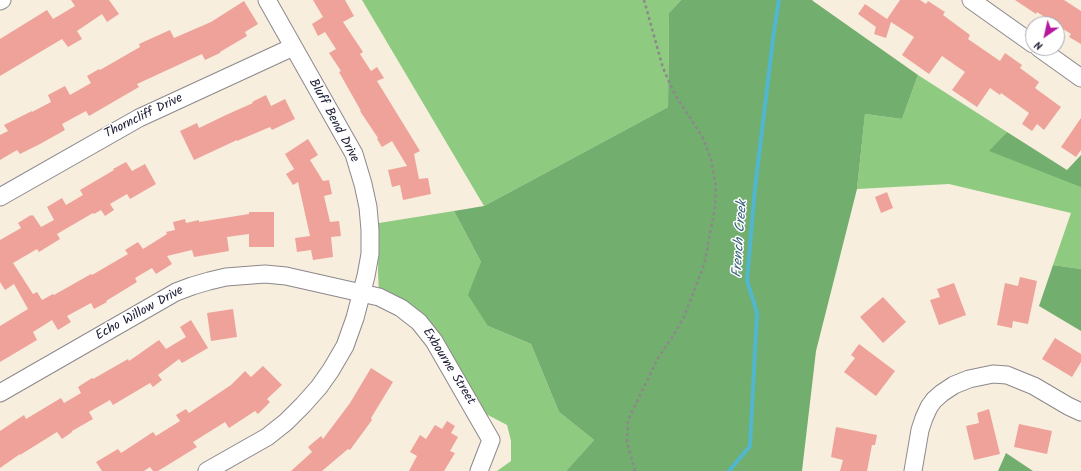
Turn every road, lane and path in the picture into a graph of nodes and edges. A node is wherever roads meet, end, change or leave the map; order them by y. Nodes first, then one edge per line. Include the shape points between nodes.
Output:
1 (267, 0) edge
2 (644, 0) edge
3 (971, 0) edge
4 (1025, 38) edge
5 (293, 47) junction
6 (1050, 56) edge
7 (1081, 78) edge
8 (0, 197) edge
9 (362, 293) junction
10 (0, 393) edge
11 (1081, 412) edge
12 (207, 471) edge
13 (479, 471) edge
14 (635, 471) edge
15 (913, 471) edge

1 - 5 street, Bluff Bend Drive
2 - 14 path via 663,68 674,93 703,138 711,158 716,188 715,208 704,265 684,318 658,358 628,420 627,442
3 - 4 street
5 - 8 street, Thorncliff Drive via 139,118
5 - 9 street, Bluff Bend Drive via 354,154 363,184 368,207 370,254
6 - 7 street
9 - 10 street, Echo Willow Drive via 286,276 265,274 209,281 176,292
9 - 12 street, Bluff Bend Drive via 356,318 344,346 319,387 286,422 267,437
9 - 13 street, Exbourne Street via 379,297 401,308 419,322 434,341 491,440
11 - 15 street via 1034,386 1007,375 993,374 969,379 954,385 934,400 920,430

